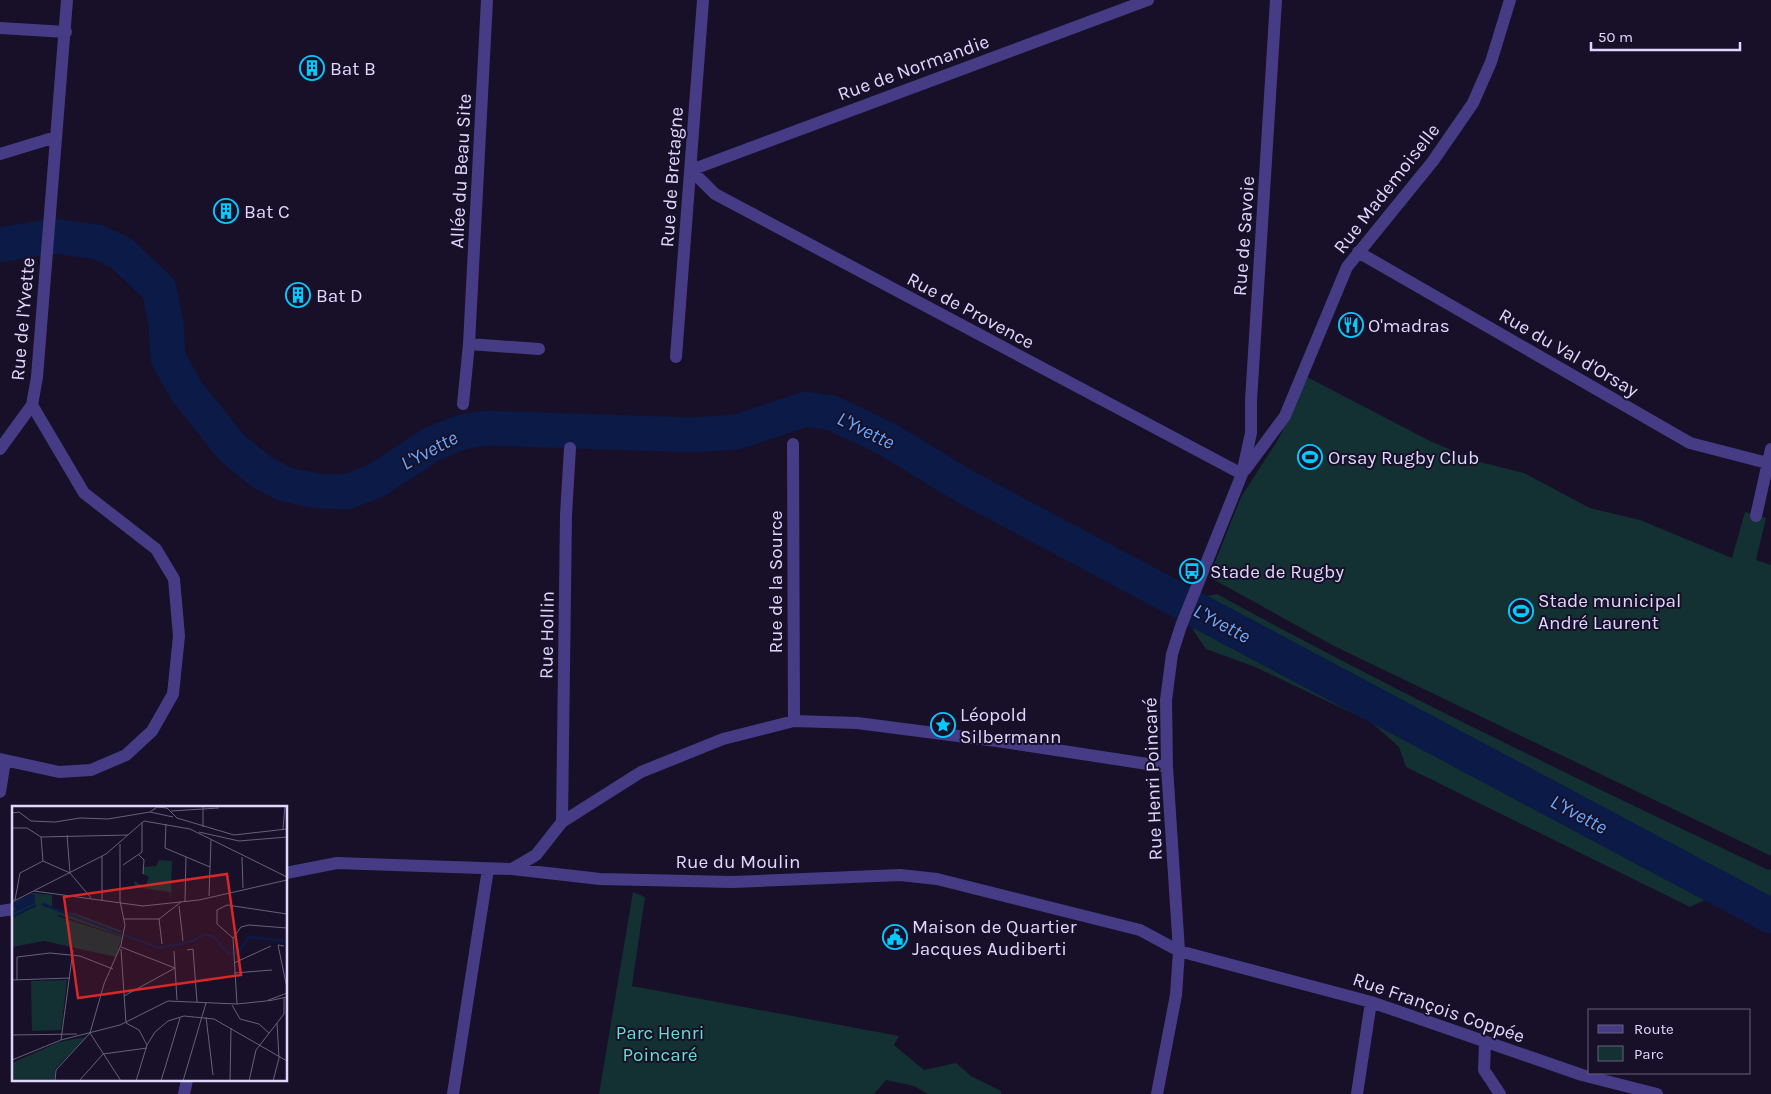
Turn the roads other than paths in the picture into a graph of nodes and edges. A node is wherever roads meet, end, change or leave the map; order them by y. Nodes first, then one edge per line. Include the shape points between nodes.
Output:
1 (67, 0) edge
2 (487, 0) edge
3 (703, 0) edge
4 (1148, 0) edge
5 (1276, 0) edge
6 (1510, 0) edge
7 (0, 28) edge
8 (66, 32) junction
9 (56, 137) junction
10 (0, 154) edge
11 (691, 170) junction
12 (1358, 252) junction
13 (469, 344) junction
14 (539, 349) dead end
15 (676, 357) dead end
16 (463, 404) dead end
17 (32, 405) junction
18 (793, 444) dead end
19 (570, 448) dead end
20 (0, 449) edge
21 (1771, 450) edge
22 (1769, 464) edge
23 (1242, 474) junction
24 (1756, 516) dead end
25 (794, 721) junction
26 (2, 760) edge
27 (1168, 767) junction
28 (0, 792) edge
29 (562, 822) junction
30 (488, 869) junction
31 (512, 870) junction
32 (288, 873) edge
33 (1179, 951) junction
34 (1371, 1002) junction
35 (1485, 1042) junction
36 (453, 1094) edge
37 (1157, 1094) edge
38 (1357, 1094) edge
39 (1500, 1094) edge
40 (1657, 1094) edge

1 - 8 street, Rue de l'Yvette
2 - 13 street, Allée du Beau Site
3 - 11 street, Rue de Bretagne
4 - 11 street, Rue de Normandie
5 - 23 street, Rue de Savoie via 1251,433
6 - 12 street, Rue Mademoiselle via 1491,62 1473,103 1433,161
7 - 8 street
8 - 9 street, Rue de l'Yvette
9 - 10 street
9 - 17 street, Rue de l'Yvette
11 - 15 street, Rue de Bretagne
11 - 23 street, Rue de Provence via 715,194
12 - 22 street, Rue du Val d'Orsay via 1690,443
12 - 23 street, Rue Mademoiselle via 1347,268 1285,416
13 - 14 street
13 - 16 street, Allée du Beau Site
17 - 20 street
17 - 26 street, Rue de l'Yvette via 84,493 156,549 174,579 179,636 173,694 152,731 126,755 91,770 59,772
18 - 25 street, Rue de la Source
19 - 29 street, Rue Hollin via 566,515
21 - 22 street
22 - 24 street
23 - 27 street, Rue Henri Poincaré via 1172,654 1166,700
25 - 27 street via 867,724
25 - 29 street via 723,739 641,772
26 - 28 street, Rue de l'Yvette
27 - 33 street, Rue Henri Poincaré
29 - 31 street via 536,855
30 - 31 street, Rue du Moulin
30 - 32 street, Rue du Moulin via 337,863
30 - 36 street
31 - 33 street, Rue du Moulin via 634,880 733,882 900,876 937,879 1140,930
33 - 34 street, Rue François Coppée
33 - 37 street, Rue Henri Poincaré via 1176,996
34 - 35 street, Rue François Coppée
34 - 38 street
35 - 39 street via 1484,1070
35 - 40 street, Rue François Coppée via 1582,1075

